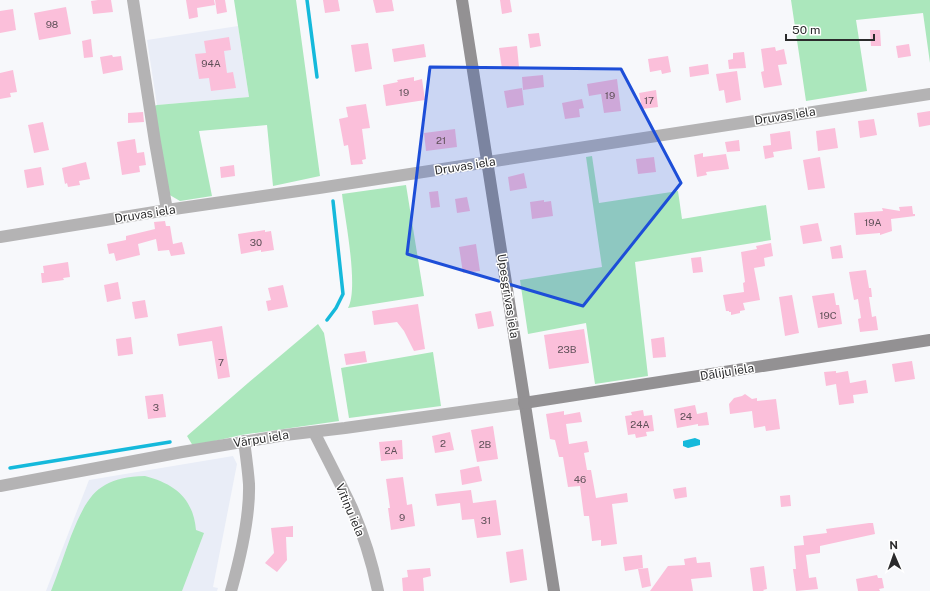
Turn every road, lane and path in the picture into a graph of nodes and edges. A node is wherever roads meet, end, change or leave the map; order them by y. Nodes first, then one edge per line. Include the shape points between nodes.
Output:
1 (133, 0) edge
2 (462, 0) edge
3 (930, 94) edge
4 (487, 162) junction
5 (167, 210) junction
6 (0, 237) edge
7 (930, 340) edge
8 (524, 403) junction
9 (314, 432) junction
10 (244, 441) junction
11 (0, 486) edge
12 (231, 591) edge
13 (378, 591) edge
14 (554, 591) edge

1 - 5 street
2 - 4 street, Upesgrīvas iela
3 - 4 street, Druvas iela
4 - 5 street, Druvas iela
4 - 8 street, Upesgrīvas iela
5 - 6 street, Druvas iela
7 - 8 street, Dāliju iela
8 - 9 street, Vārpu iela
8 - 14 street, Upesgrīvas iela
9 - 10 street, Vārpu iela
9 - 13 street, Vītiņu iela via 359,526
10 - 11 street, Vārpu iela
10 - 12 street via 249,484 248,512

